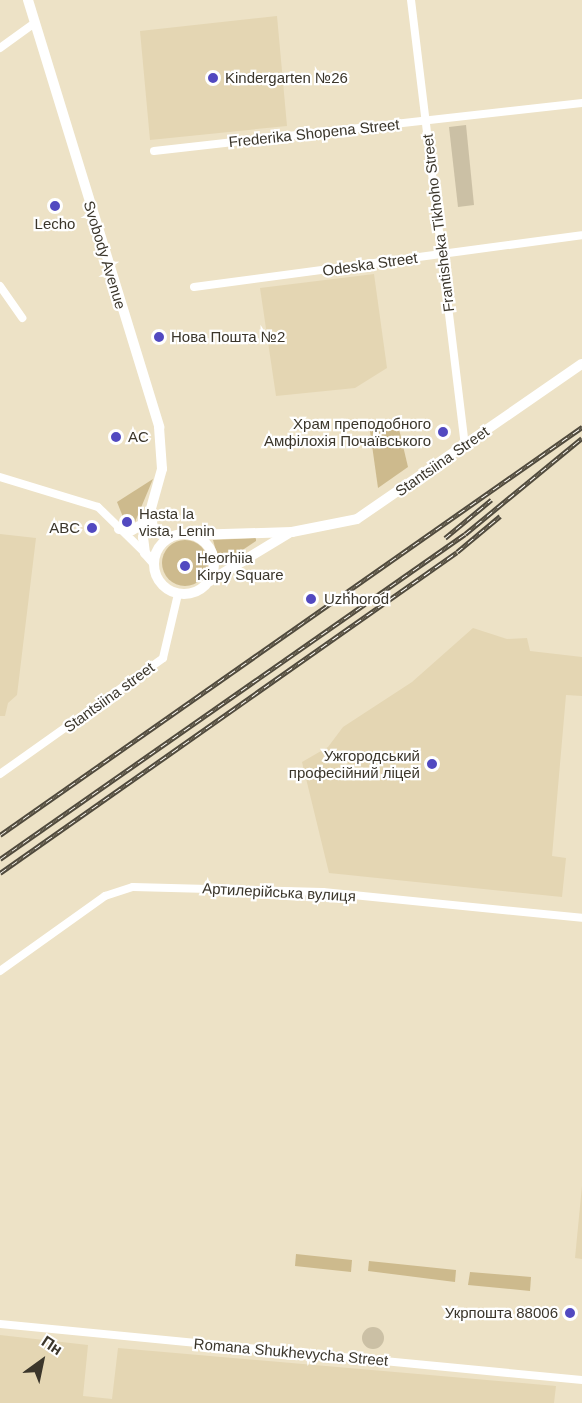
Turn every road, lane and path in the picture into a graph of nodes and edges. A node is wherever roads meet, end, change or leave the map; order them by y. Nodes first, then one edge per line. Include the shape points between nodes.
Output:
1 (28, 0) edge
2 (411, 0) edge
3 (33, 24) junction
4 (0, 48) edge
5 (582, 103) edge
6 (426, 121) junction
7 (154, 151) dead end
8 (582, 235) edge
9 (441, 253) junction
10 (0, 286) edge
11 (194, 287) dead end
12 (22, 318) dead end
13 (582, 364) edge
14 (465, 445) junction
15 (0, 477) edge
16 (149, 517) junction
17 (120, 529) junction
18 (292, 532) junction
19 (190, 535) junction
20 (171, 537) junction
21 (145, 553) junction
22 (153, 562) junction
23 (209, 581) junction
24 (178, 594) junction
25 (0, 774) edge
26 (582, 918) edge
27 (0, 971) edge
28 (0, 1324) edge
29 (582, 1380) edge

1 - 3 main road, Svobody Avenue
2 - 6 street, Frantisheka Tikhoho Street
3 - 4 street
3 - 16 main road, Svobody Avenue via 159,427 162,469
5 - 6 street, Frederika Shopena Street
6 - 7 street, Frederika Shopena Street
6 - 9 street, Frantisheka Tikhoho Street
8 - 9 street, Odeska Street
9 - 11 street, Odeska Street
9 - 14 street, Frantisheka Tikhoho Street
10 - 12 street
13 - 14 main road, Stantsiina Street
14 - 18 main road, Stantsiina Street via 357,519
15 - 17 street via 98,507
16 - 17 main road via 132,530
16 - 20 main road via 153,530
16 - 21 main road, Svobody Avenue
17 - 21 street
18 - 19 main road, Stantsiina Street
18 - 23 main road, Stantsiina Street
19 - 20 main road
19 - 23 main road via 210,549 214,565
20 - 22 main road
21 - 22 main road
22 - 24 main road via 161,584
23 - 24 main road via 192,594
24 - 25 street, Stantsiina street via 163,658
26 - 27 street, Артилерійська вулиця via 323,892 133,887 105,896
28 - 29 street, Romana Shukhevycha Street

